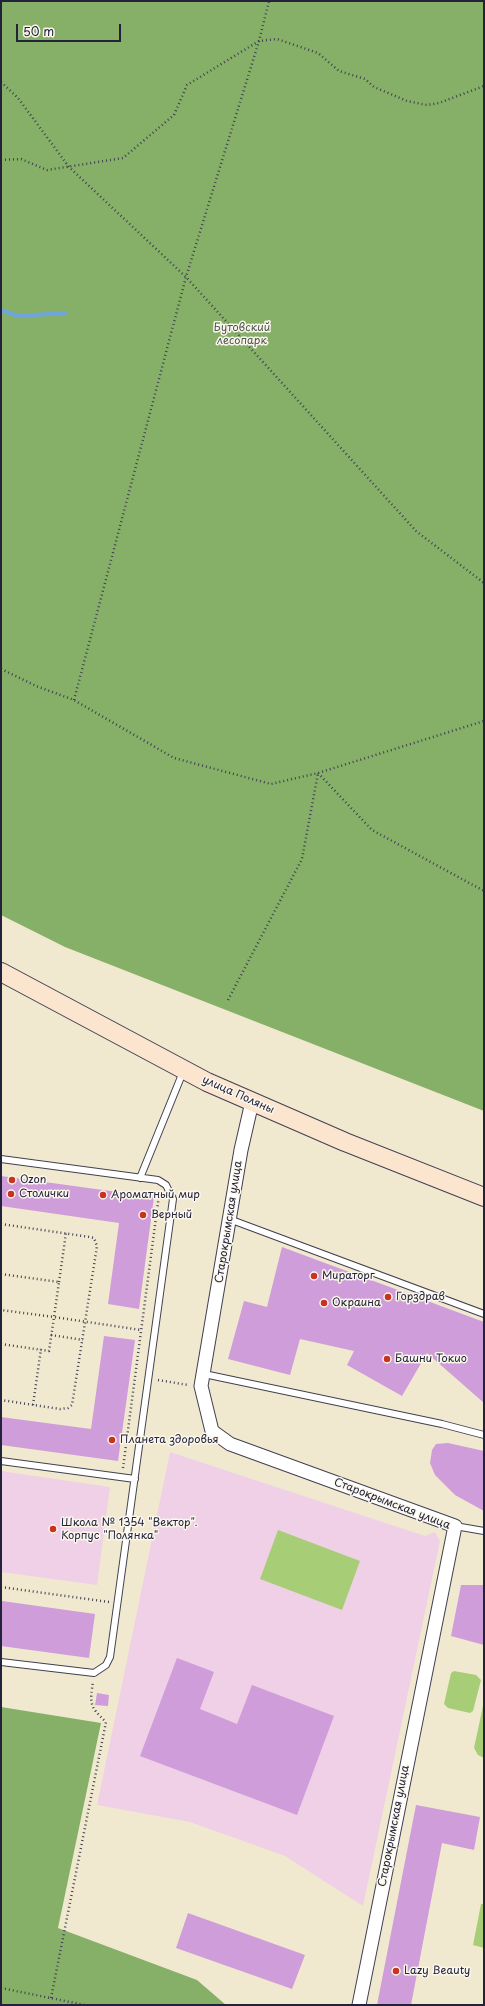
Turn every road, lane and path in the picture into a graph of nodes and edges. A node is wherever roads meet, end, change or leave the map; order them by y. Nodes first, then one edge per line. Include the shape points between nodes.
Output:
1 (269, 1) edge
2 (259, 41) junction
3 (1, 82) edge
4 (484, 86) edge
5 (1, 160) edge
6 (69, 167) junction
7 (186, 277) junction
8 (484, 583) edge
9 (1, 669) edge
10 (74, 700) junction
11 (484, 721) edge
12 (318, 773) junction
13 (484, 891) edge
14 (1, 972) edge
15 (228, 1000) dead end
16 (184, 1070) junction
17 (252, 1102) junction
18 (1, 1159) edge
19 (140, 1178) junction
20 (160, 1191) dead end
21 (484, 1197) edge
22 (230, 1219) junction
23 (1, 1224) edge
24 (66, 1233) junction
25 (1, 1274) edge
26 (59, 1282) junction
27 (1, 1310) edge
28 (484, 1314) edge
29 (54, 1317) junction
30 (86, 1322) junction
31 (136, 1329) dead end
32 (52, 1335) junction
33 (83, 1340) junction
34 (1, 1344) edge
35 (41, 1350) junction
36 (204, 1374) junction
37 (149, 1379) junction
38 (179, 1383) dead end
39 (1, 1400) edge
40 (33, 1405) junction
41 (484, 1435) edge
42 (1, 1461) edge
43 (115, 1469) dead end
44 (135, 1479) junction
45 (455, 1526) junction
46 (484, 1531) edge
47 (1, 1587) edge
48 (118, 1603) junction
49 (1, 1662) edge
50 (94, 1673) junction
51 (1, 1988) edge
52 (51, 1998) junction
53 (85, 2005) edge
54 (359, 2005) edge

1 - 2 path
2 - 4 path via 277,38 318,53 339,71 365,79 374,87 407,101 427,105
2 - 6 path via 187,85 174,115 123,158
2 - 7 path
3 - 6 path via 18,98
5 - 6 path via 21,159 47,170
6 - 7 path
7 - 8 path via 416,531
7 - 10 path
9 - 10 path
10 - 12 path via 174,758 271,784
11 - 12 path
12 - 13 path via 372,830
12 - 15 path via 302,860
14 - 16 main road, улица Поляны
16 - 17 main road, улица Поляны
16 - 19 lane
17 - 21 main road, улица Поляны
17 - 22 street, Старокрымская улица
18 - 19 lane
19 - 37 lane via 158,1180 166,1185 173,1199
20 - 43 path via 123,1470
22 - 28 lane
22 - 36 street, Старокрымская улица
23 - 24 path
24 - 26 path
24 - 30 path via 90,1237 96,1242
25 - 26 path
26 - 29 path
27 - 29 path
29 - 30 path
29 - 32 path
30 - 31 path
30 - 33 path
32 - 33 path
32 - 35 path via 49,1351
33 - 40 path via 72,1405 60,1409
34 - 35 path
35 - 40 path
36 - 41 lane
36 - 45 street, Старокрымская улица via 203,1400 212,1431 230,1444
37 - 38 path
37 - 44 lane
39 - 40 path
42 - 44 lane
44 - 48 lane
45 - 46 lane
45 - 54 street, Старокрымская улица
47 - 48 path
48 - 50 lane via 110,1657 102,1669
49 - 50 lane
50 - 52 path via 90,1702 106,1722
51 - 52 path
52 - 53 path

